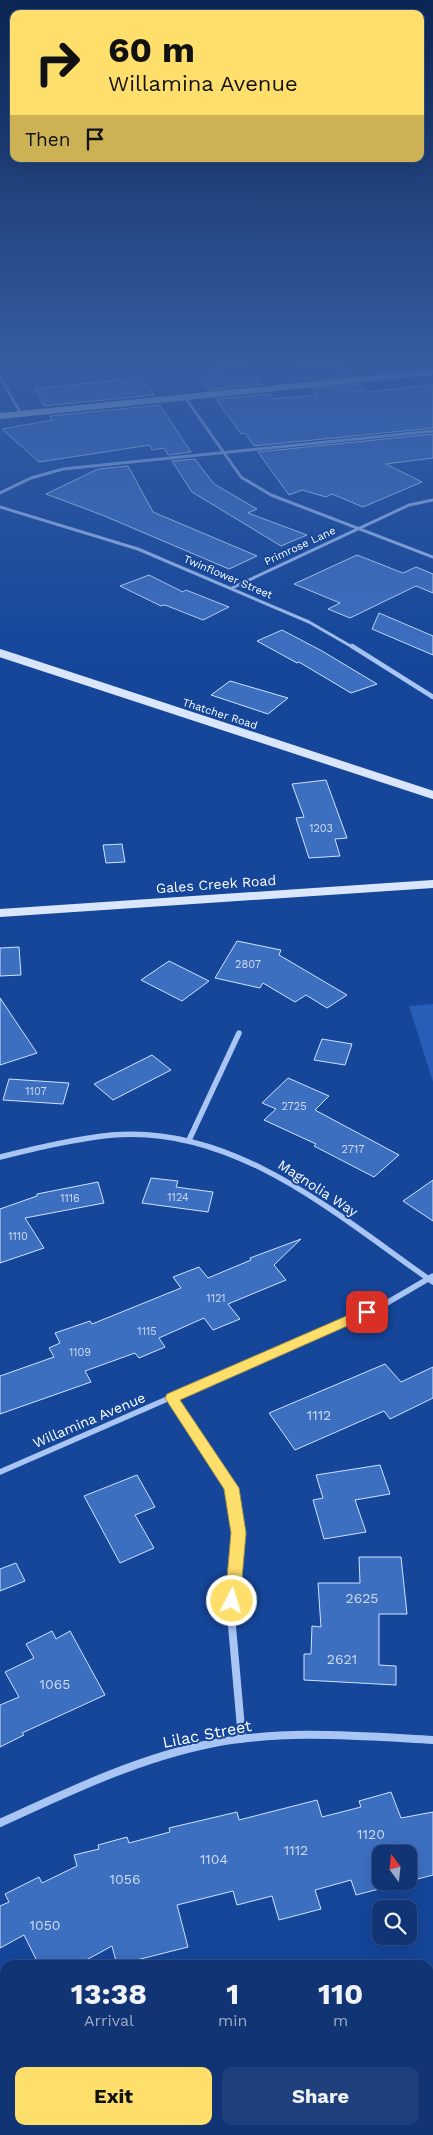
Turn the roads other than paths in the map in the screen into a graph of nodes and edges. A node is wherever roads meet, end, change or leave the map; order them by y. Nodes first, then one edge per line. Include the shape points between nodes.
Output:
1 (87, 467) edge
2 (233, 467) edge
3 (0, 493) edge
4 (433, 500) edge
5 (0, 507) edge
6 (359, 528) junction
7 (433, 557) edge
8 (232, 588) junction
9 (0, 653) edge
10 (433, 697) edge
11 (433, 795) edge
12 (433, 884) edge
13 (0, 913) edge
14 (239, 1033) dead end
15 (188, 1140) junction
16 (0, 1158) edge
17 (431, 1279) edge
18 (172, 1398) junction
19 (0, 1472) edge
20 (242, 1739) junction
21 (433, 1740) edge
22 (0, 1823) edge

1 - 3 street via 31,478
2 - 6 street via 258,489
4 - 6 street, Primrose Lane via 409,505
5 - 8 street, Twinflower Street via 138,549
6 - 7 street
6 - 8 street, Primrose Lane
8 - 10 street, Twinflower Street via 339,638
9 - 11 street, Thatcher Road
12 - 13 street, Gales Creek Road
14 - 15 street
15 - 16 street, Magnolia Way via 113,1135 63,1142
15 - 17 street, Magnolia Way via 222,1150 284,1179
17 - 18 street, Willamina Avenue via 385,1304
18 - 19 street, Willamina Avenue
18 - 20 street via 231,1488 239,1533 231,1615
20 - 21 street, Lilac Street via 318,1735
20 - 22 street, Lilac Street via 168,1754 108,1773

